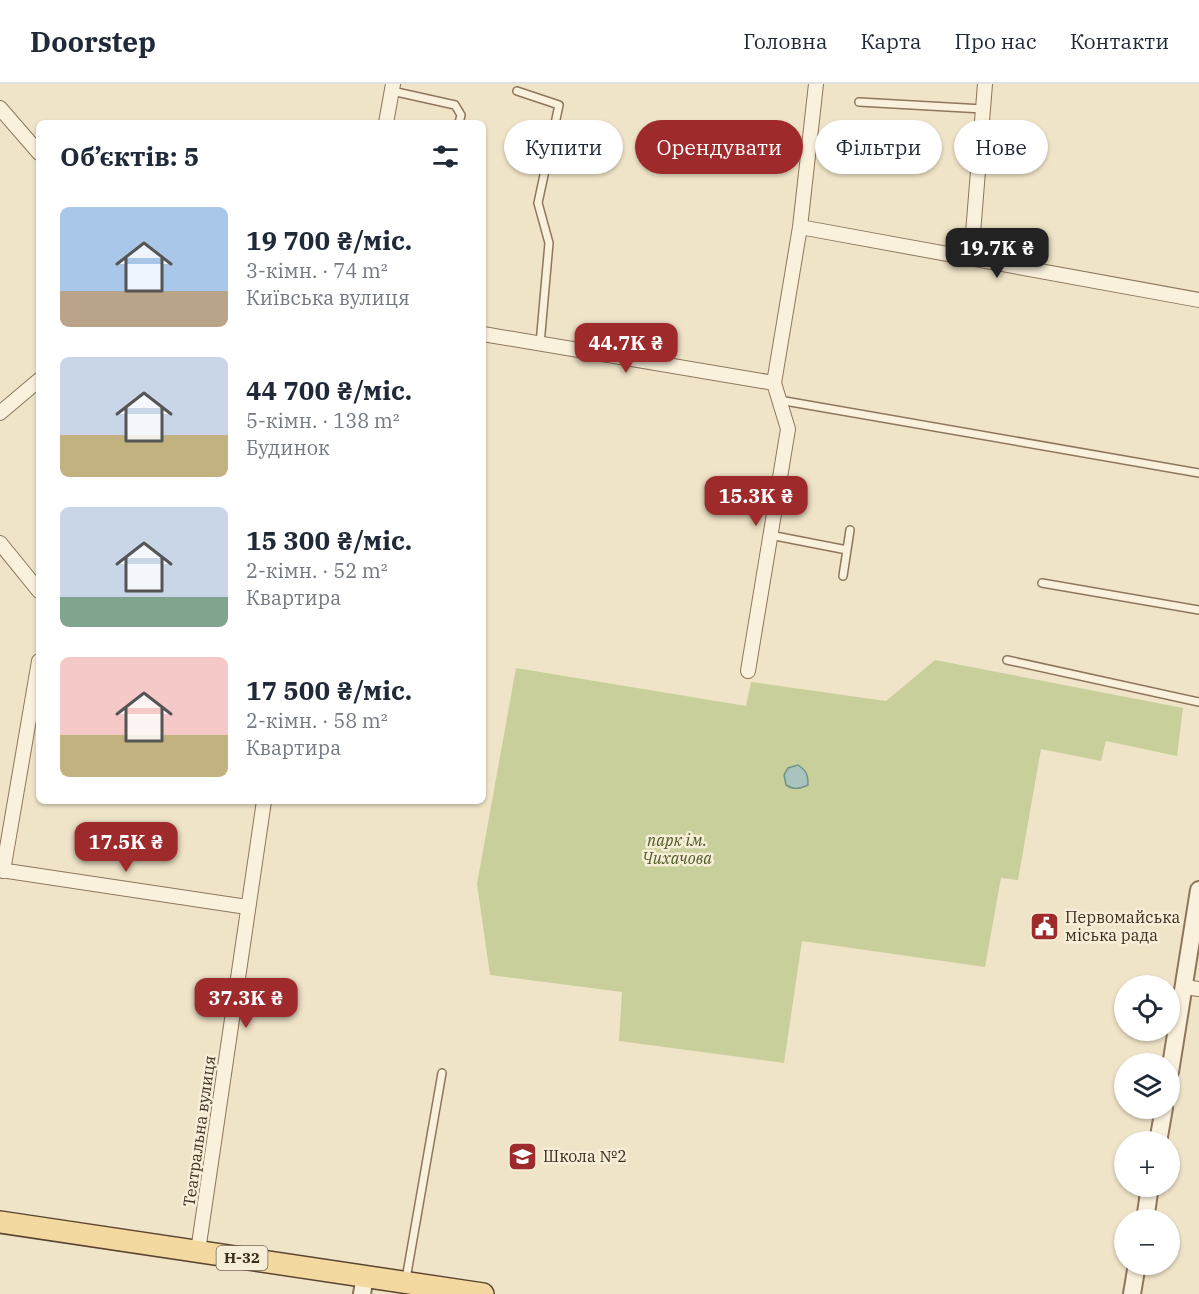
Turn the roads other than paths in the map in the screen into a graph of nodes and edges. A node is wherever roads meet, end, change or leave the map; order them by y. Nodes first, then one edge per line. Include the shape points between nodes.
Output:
1 (816, 84) edge
2 (985, 84) edge
3 (392, 88) edge
4 (517, 91) dead end
5 (859, 102) dead end
6 (0, 108) edge
7 (983, 109) junction
8 (387, 120) edge
9 (460, 120) edge
10 (36, 150) edge
11 (800, 227) junction
12 (971, 258) junction
13 (1199, 300) edge
14 (486, 335) edge
15 (540, 344) junction
16 (36, 383) edge
17 (774, 383) junction
18 (779, 400) junction
19 (0, 413) edge
20 (1199, 473) edge
21 (850, 530) dead end
22 (770, 535) junction
23 (0, 543) edge
24 (847, 550) junction
25 (843, 576) dead end
26 (1042, 583) dead end
27 (36, 587) edge
28 (1199, 610) edge
29 (1007, 660) dead end
30 (748, 671) dead end
31 (36, 678) edge
32 (1199, 702) edge
33 (264, 804) edge
34 (1, 871) edge
35 (1199, 890) edge
36 (248, 907) junction
37 (1196, 933) edge
38 (1192, 988) edge
39 (1175, 1053) edge
40 (442, 1073) dead end
41 (0, 1222) edge
42 (198, 1251) junction
43 (1135, 1275) edge
44 (405, 1282) junction
45 (363, 1285) edge
46 (483, 1294) edge
47 (1132, 1294) edge

1 - 11 street
2 - 7 street
3 - 8 street
3 - 9 lane via 455,105
4 - 15 lane via 559,105 538,203 549,243
5 - 7 lane
6 - 10 street
7 - 12 street
11 - 12 street
11 - 17 street
12 - 13 street
14 - 15 street
15 - 17 street
16 - 19 street
17 - 18 street
18 - 20 lane
18 - 22 street via 788,429
21 - 24 lane
22 - 24 lane
22 - 30 street
23 - 27 street
24 - 25 lane
26 - 28 lane
29 - 32 lane
31 - 34 street
33 - 36 street, Театральна вулиця
34 - 36 street
35 - 37 street
36 - 42 street, Театральна вулиця
37 - 38 street
38 - 39 street
40 - 44 lane
41 - 42 main road, Н-32
42 - 45 main road, Н-32
43 - 47 street
44 - 45 main road, Н-32
44 - 46 main road, Н-32

